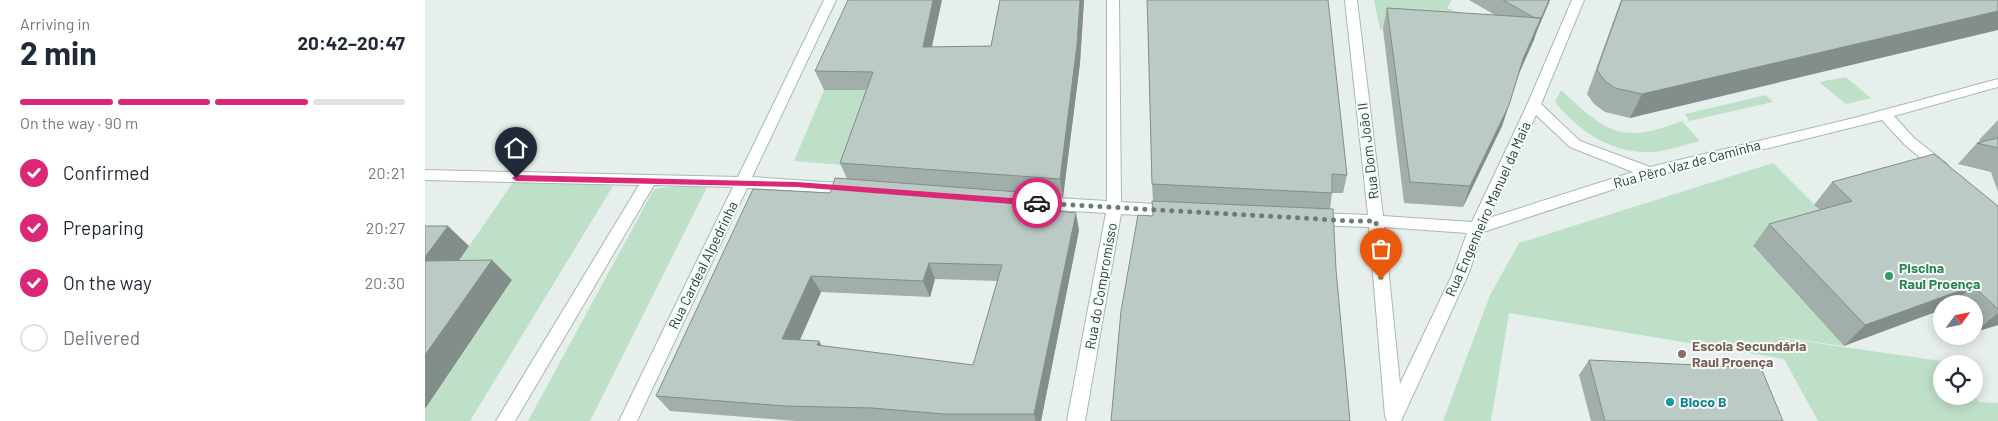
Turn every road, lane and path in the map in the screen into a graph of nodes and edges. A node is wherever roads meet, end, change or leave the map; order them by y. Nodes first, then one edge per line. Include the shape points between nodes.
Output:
1 (830, 0) edge
2 (1113, 0) edge
3 (1351, 0) edge
4 (1578, 0) edge
5 (1998, 83) edge
6 (1534, 105) junction
7 (1884, 114) junction
8 (1649, 172) junction
9 (425, 175) edge
10 (1952, 176) edge
11 (650, 180) junction
12 (742, 182) junction
13 (865, 190) edge
14 (1022, 202) edge
15 (1114, 208) junction
16 (1185, 212) edge
17 (1303, 218) edge
18 (1376, 221) junction
19 (1477, 228) junction
20 (1394, 419) edge
21 (505, 421) edge
22 (628, 421) edge
23 (1076, 421) edge

1 - 12 street, Rua Cardeal Alpedrinha
2 - 15 street, Rua do Compromisso
3 - 18 street, Rua Dom João II
4 - 6 street, Rua Engenheiro Manuel da Maia
5 - 7 street, Rua Pêro Vaz de Caminha
6 - 8 street via 1575,144
6 - 19 street, Rua Engenheiro Manuel da Maia
7 - 8 street, Rua Pêro Vaz de Caminha
7 - 10 street via 1909,141
8 - 19 street, Rua Pêro Vaz de Caminha
9 - 11 street
11 - 12 street
11 - 21 street
12 - 13 street
12 - 22 street, Rua Cardeal Alpedrinha
14 - 15 street
15 - 16 street
15 - 23 street, Rua do Compromisso
17 - 18 street, Rua Pêro Vaz de Caminha
18 - 19 street, Rua Pêro Vaz de Caminha
18 - 20 street, Rua Dom João II
19 - 20 street, Rua Engenheiro Manuel da Maia

